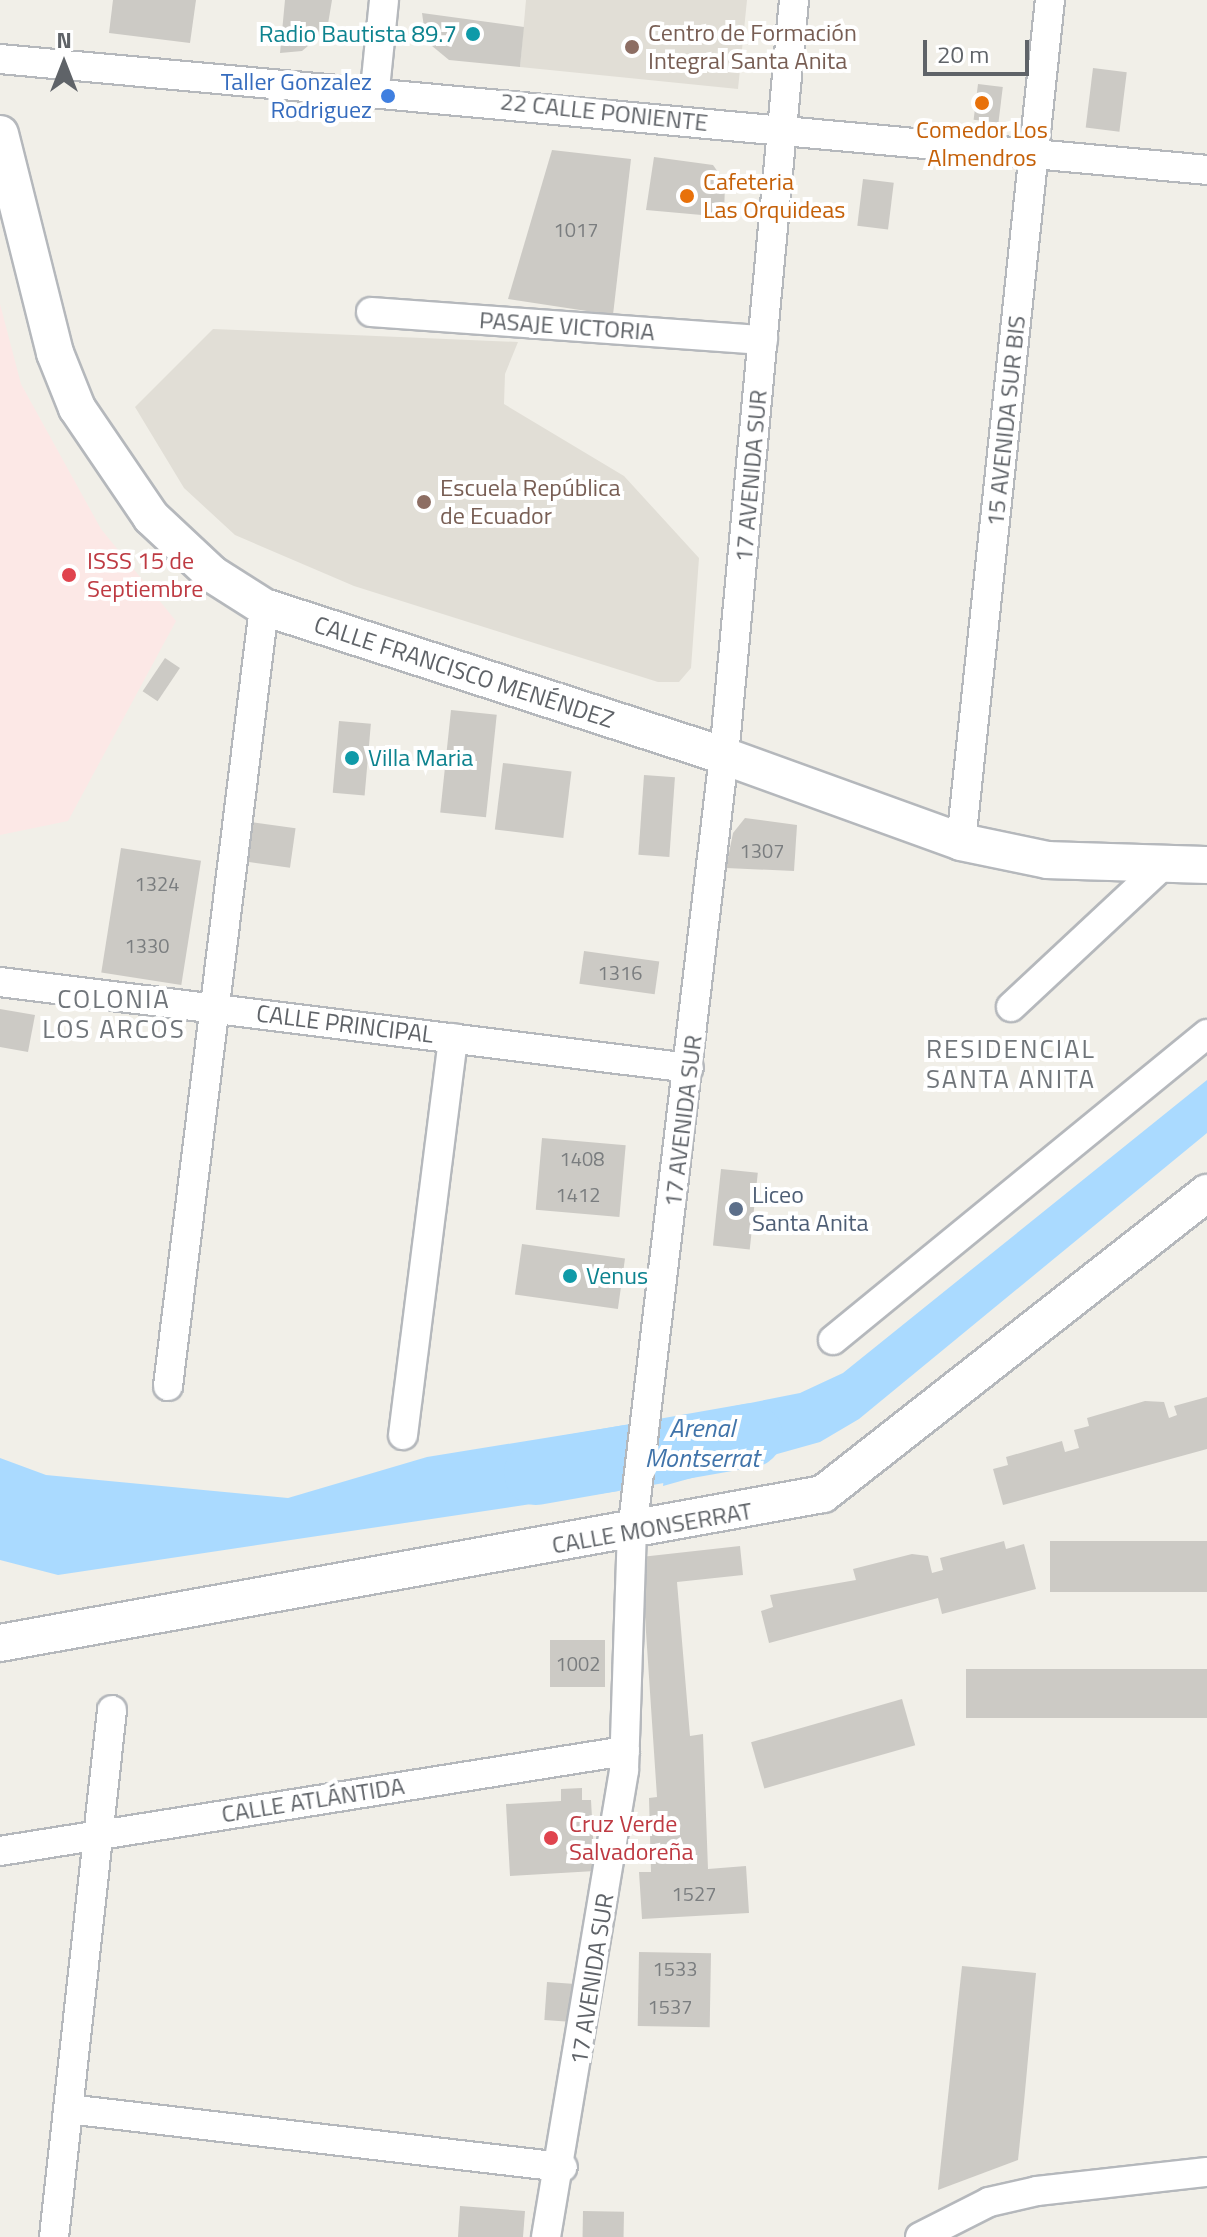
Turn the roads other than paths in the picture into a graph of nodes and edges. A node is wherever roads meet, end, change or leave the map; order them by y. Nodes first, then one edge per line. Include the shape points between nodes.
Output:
1 (384, 0) edge
2 (794, 0) edge
3 (1050, 0) edge
4 (0, 59) edge
5 (375, 89) junction
6 (782, 129) junction
7 (0, 134) edge
8 (1034, 153) junction
9 (1207, 170) edge
10 (371, 312) dead end
11 (763, 340) junction
12 (264, 607) junction
13 (724, 756) junction
14 (961, 842) junction
15 (1207, 865) edge
16 (1160, 868) junction
17 (0, 982) edge
18 (1011, 1007) dead end
19 (216, 1008) junction
20 (1207, 1034) edge
21 (453, 1038) junction
22 (689, 1068) junction
23 (1207, 1193) edge
24 (833, 1340) dead end
25 (168, 1386) dead end
26 (403, 1435) dead end
27 (632, 1532) junction
28 (0, 1643) edge
29 (112, 1710) dead end
30 (625, 1751) junction
31 (103, 1834) junction
32 (0, 1851) edge
33 (68, 2109) junction
34 (563, 2167) junction
35 (1207, 2172) edge
36 (54, 2237) edge
37 (546, 2237) edge
38 (920, 2237) edge

1 - 5 street
2 - 6 street, 17 AVENIDA SUR
3 - 8 street, 15 AVENIDA SUR BIS
4 - 5 street, 22 CALLE PONIENTE
5 - 6 street, 22 CALLE PONIENTE
6 - 8 street, 22 CALLE PONIENTE
6 - 11 street, 17 AVENIDA SUR
7 - 12 street, CALLE FRANCISCO MENÉNDEZ via 55,353 77,408 151,517 212,574
8 - 9 street, 22 CALLE PONIENTE
8 - 14 street, 15 AVENIDA SUR BIS
10 - 11 street, PASAJE VICTORIA
11 - 13 street, 17 AVENIDA SUR
12 - 13 street, CALLE FRANCISCO MENÉNDEZ
12 - 19 street
13 - 14 street, CALLE FRANCISCO MENÉNDEZ
13 - 22 street, 17 AVENIDA SUR
14 - 16 street, CALLE FRANCISCO MENÉNDEZ via 1048,860
15 - 16 street, CALLE FRANCISCO MENÉNDEZ
16 - 18 street
17 - 19 street, CALLE PRINCIPAL
19 - 21 street, CALLE PRINCIPAL
19 - 25 street
20 - 24 street
21 - 22 street, CALLE PRINCIPAL
21 - 26 street
22 - 27 street, 17 AVENIDA SUR
23 - 27 street, CALLE MONSERRAT via 823,1494
27 - 28 street, CALLE MONSERRAT
27 - 30 street, 17 AVENIDA SUR
29 - 31 street
30 - 31 street, CALLE ATLÁNTIDA
30 - 34 street, 17 AVENIDA SUR
31 - 32 street, CALLE ATLÁNTIDA
31 - 33 street
33 - 34 street
33 - 36 street
34 - 37 street, 17 AVENIDA SUR
35 - 38 street via 1037,2191 989,2202

